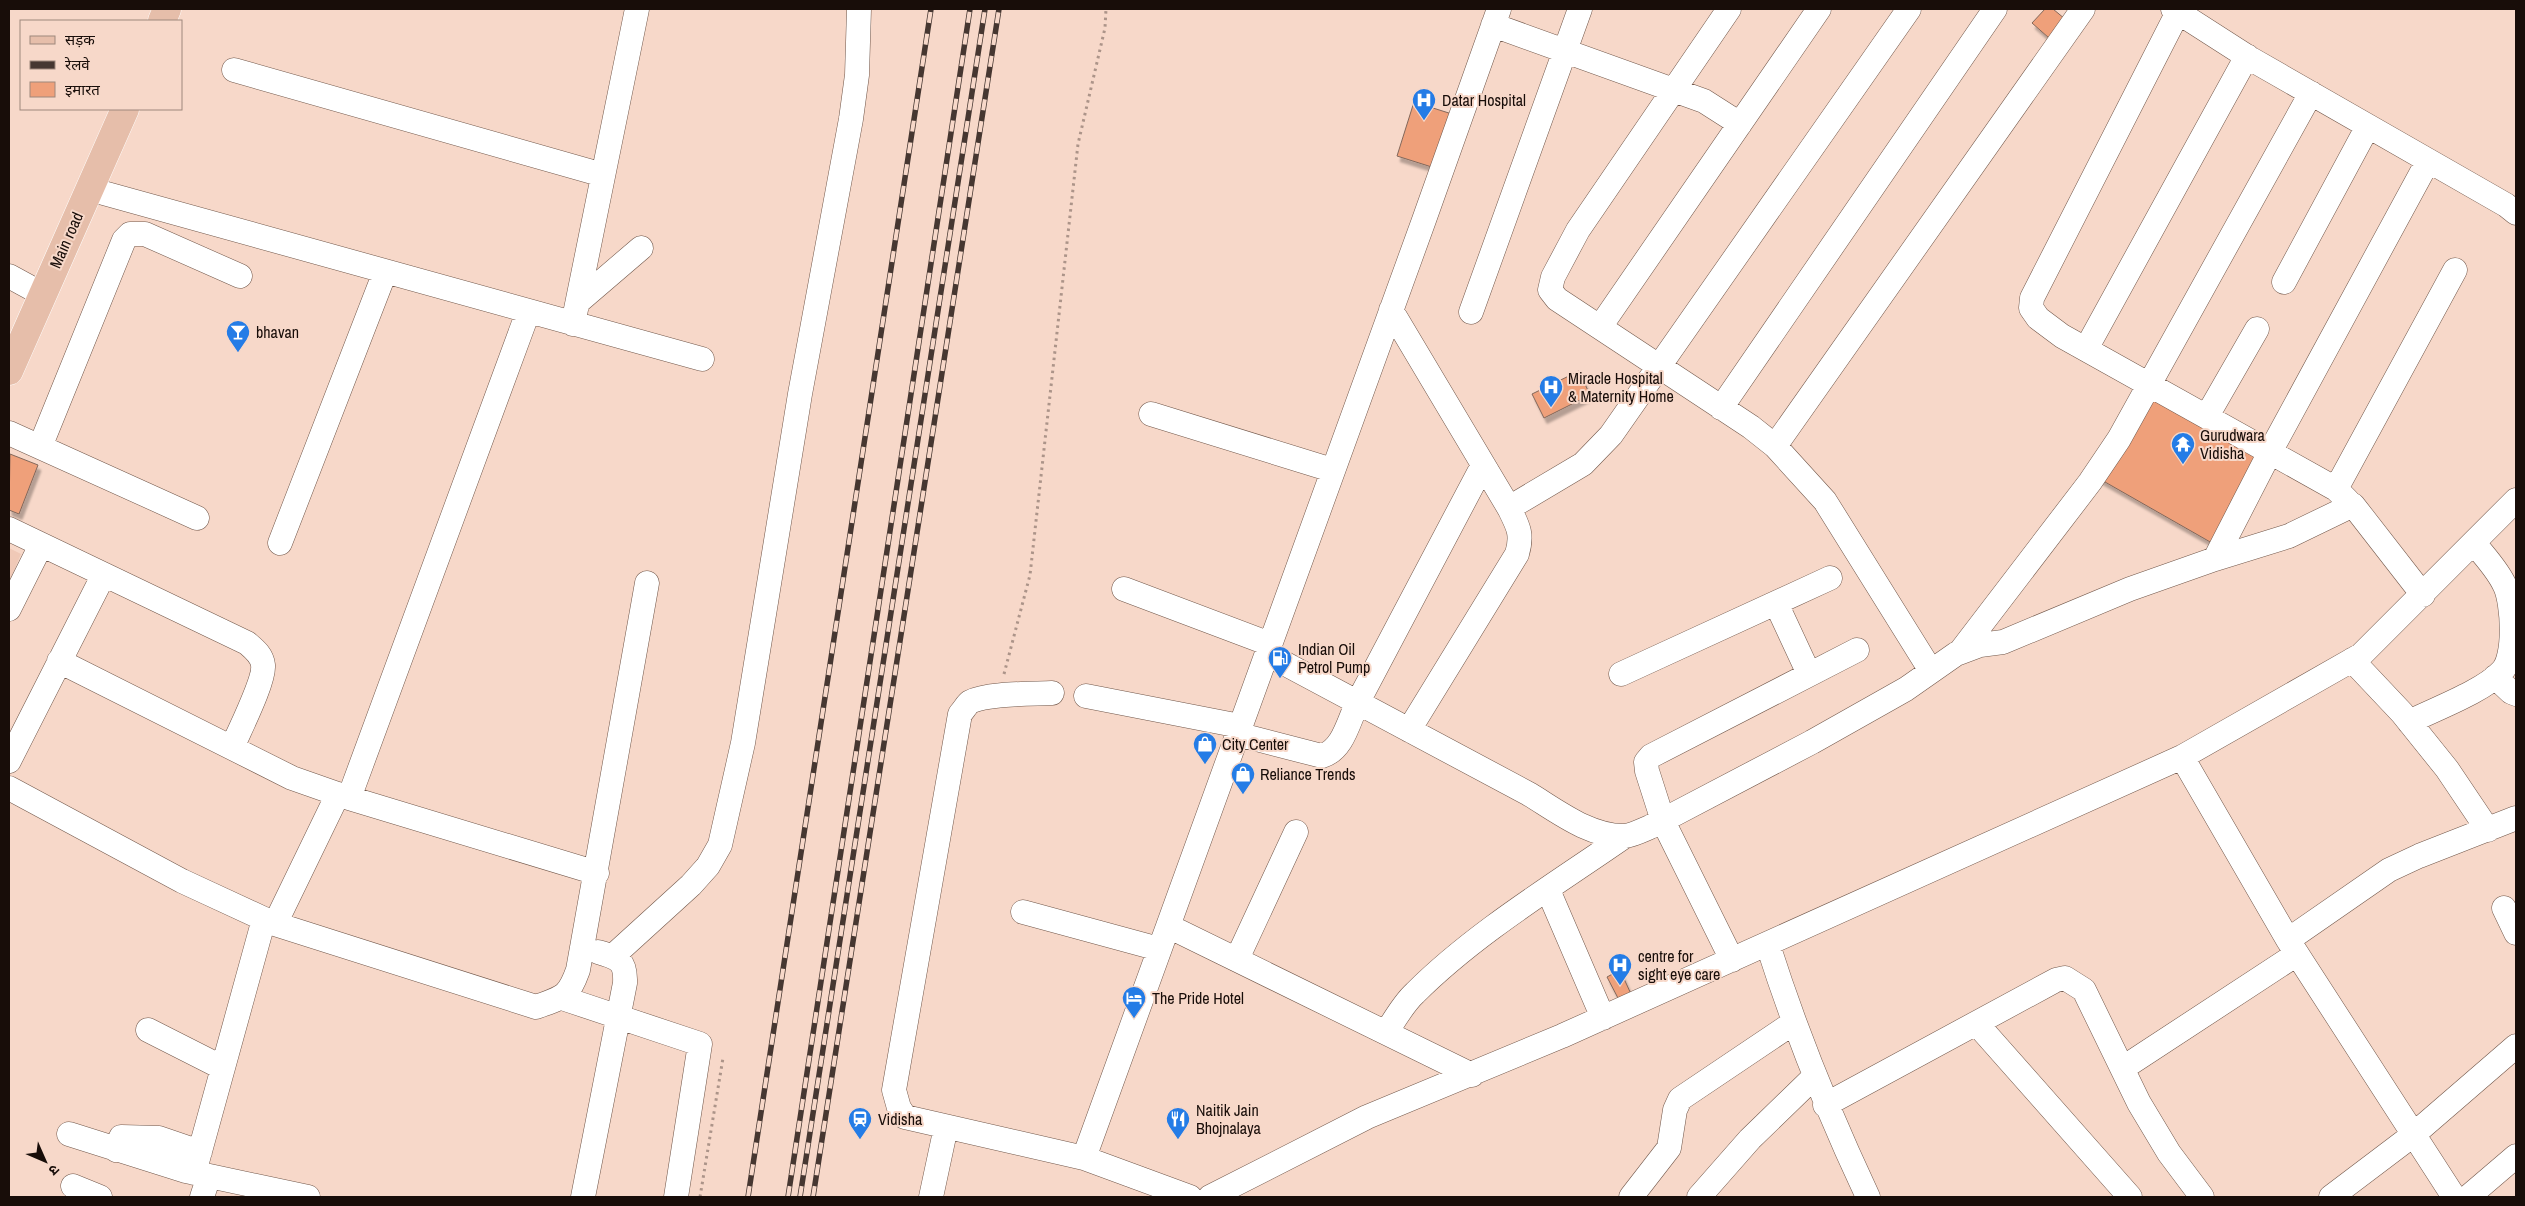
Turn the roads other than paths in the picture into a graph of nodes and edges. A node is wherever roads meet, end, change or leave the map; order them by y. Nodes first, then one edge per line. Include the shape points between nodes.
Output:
1 (637, 9) edge
2 (860, 9) edge
3 (1580, 9) edge
4 (1729, 9) edge
5 (1819, 9) edge
6 (1909, 9) edge
7 (1995, 9) edge
8 (2083, 9) edge
9 (2180, 11) edge
10 (1496, 17) edge
11 (1565, 50) junction
12 (2247, 56) junction
13 (234, 70) dead end
14 (1674, 89) junction
15 (2311, 93) junction
16 (125, 110) edge
17 (1740, 124) junction
18 (2368, 126) junction
19 (2428, 161) junction
20 (603, 176) junction
21 (89, 189) junction
22 (2516, 213) edge
23 (641, 248) dead end
24 (2455, 270) dead end
25 (385, 272) junction
26 (9, 276) edge
27 (240, 276) dead end
28 (2284, 282) dead end
29 (42, 294) junction
30 (1391, 310) junction
31 (528, 312) junction
32 (1471, 312) dead end
33 (576, 313) junction
34 (1600, 327) junction
35 (2257, 329) dead end
36 (14, 344) edge
37 (2086, 349) junction
38 (702, 359) dead end
39 (1658, 367) junction
40 (9, 371) edge
41 (2148, 384) junction
42 (1721, 408) junction
43 (1151, 414) dead end
44 (2207, 416) junction
45 (9, 433) edge
46 (1775, 446) junction
47 (40, 447) junction
48 (2270, 452) junction
49 (1484, 465) junction
50 (1332, 470) junction
51 (2336, 489) junction
52 (2516, 500) edge
53 (2353, 505) junction
54 (1509, 508) junction
55 (197, 518) dead end
56 (9, 529) edge
57 (280, 543) dead end
58 (2474, 543) junction
59 (41, 545) junction
60 (2215, 559) junction
61 (103, 576) junction
62 (1830, 578) dead end
63 (647, 583) dead end
64 (1124, 589) dead end
65 (2423, 595) junction
66 (1776, 603) junction
67 (9, 609) edge
68 (1268, 649) junction
69 (1857, 650) dead end
70 (1960, 652) junction
71 (2352, 660) junction
72 (59, 661) junction
73 (1931, 671) junction
74 (1621, 674) dead end
75 (1809, 674) junction
76 (2495, 677) junction
77 (1052, 693) dead end
78 (2516, 694) edge
79 (1086, 696) dead end
80 (1357, 702) junction
81 (2409, 722) junction
82 (1239, 730) junction
83 (1409, 730) junction
84 (232, 748) junction
85 (2182, 757) junction
86 (9, 762) edge
87 (9, 788) edge
88 (343, 796) junction
89 (2516, 818) edge
90 (1663, 821) junction
91 (2488, 830) junction
92 (1296, 832) dead end
93 (1626, 836) junction
94 (597, 873) junction
95 (1548, 890) junction
96 (2504, 908) dead end
97 (1023, 912) dead end
98 (270, 921) junction
99 (1168, 926) junction
100 (2516, 933) edge
101 (1768, 946) junction
102 (2292, 947) junction
103 (582, 948) junction
104 (1158, 949) junction
105 (613, 956) junction
106 (1237, 959) junction
107 (1732, 960) junction
108 (562, 998) junction
109 (618, 1017) junction
110 (1603, 1018) junction
111 (1793, 1023) junction
112 (1977, 1024) junction
113 (148, 1030) dead end
114 (1386, 1032) junction
115 (2516, 1046) edge
116 (223, 1068) junction
117 (2123, 1068) junction
118 (1472, 1075) junction
119 (1814, 1077) junction
120 (1825, 1105) junction
121 (946, 1127) junction
122 (70, 1134) dead end
123 (2413, 1135) junction
124 (2516, 1156) edge
125 (1084, 1158) junction
126 (201, 1175) edge
127 (73, 1186) dead end
128 (260, 1192) edge
129 (1184, 1196) edge
130 (100, 1197) edge
131 (308, 1197) edge
132 (583, 1197) edge
133 (676, 1197) edge
134 (930, 1197) edge
135 (1210, 1197) edge
136 (1631, 1197) edge
137 (1700, 1197) edge
138 (1868, 1197) edge
139 (2130, 1197) edge
140 (2202, 1197) edge
141 (2331, 1197) edge
142 (2454, 1197) edge
143 (2468, 1197) edge

1 - 20 street
2 - 105 street via 851,119 801,385 742,743 720,845 708,866 690,885
3 - 11 street
4 - 14 street
5 - 17 street
6 - 39 street
7 - 42 street
8 - 46 street
9 - 12 street
9 - 37 street via 2032,298 2031,308 2038,318
10 - 11 street
10 - 30 street
11 - 14 street
11 - 32 street
12 - 15 street
12 - 37 street
13 - 20 street
14 - 17 street via 1711,104
14 - 34 street via 1578,230 1554,277 1550,290 1556,299
15 - 18 street
15 - 41 street
16 - 21 main road, Main road
17 - 34 street
18 - 19 street
18 - 28 street
19 - 22 street
19 - 48 street
20 - 33 street
21 - 25 street
21 - 29 main road, Main road
23 - 33 street
24 - 51 street
25 - 31 street
25 - 57 street
26 - 29 street
27 - 47 street via 144,234 130,234 124,240
29 - 36 main road, Main road
30 - 49 street
30 - 50 street
31 - 33 street
31 - 88 street
33 - 38 street
34 - 39 street
35 - 44 street
36 - 40 main road, Main road
37 - 41 street
39 - 42 street
39 - 54 street via 1611,435 1583,464
41 - 44 street
41 - 70 street via 2090,482
42 - 46 street
43 - 50 street
44 - 48 street
45 - 47 street
46 - 73 street via 1825,501
47 - 55 street
48 - 51 street
48 - 60 street
49 - 54 street
49 - 80 street
50 - 68 street
51 - 53 street
52 - 58 street
53 - 60 street via 2289,536
53 - 65 street
54 - 83 street via 1521,540 1517,554
56 - 59 street
58 - 65 street
58 - 76 street via 2498,573 2510,597 2511,652 2504,670
59 - 61 street
59 - 67 street
60 - 70 street via 2130,589 2003,642
61 - 72 street
61 - 84 street via 247,643 258,653 263,665 261,680
62 - 66 street
63 - 94 street
64 - 68 street
65 - 71 street
66 - 74 street
66 - 75 street
68 - 80 street
68 - 82 street
69 - 75 street
70 - 73 street
71 - 81 street
71 - 85 street
72 - 84 street
72 - 86 street
73 - 90 street via 1906,689 1812,742
75 - 90 street via 1651,756 1646,762 1647,771
76 - 78 street
76 - 81 street
77 - 121 street via 1001,696 970,702 960,714 894,1090 905,1117
79 - 82 street
80 - 82 street via 1338,746 1332,753 1322,756
80 - 83 street
81 - 91 street via 2447,769
82 - 99 street
83 - 93 street via 1570,819 1600,832
84 - 88 street via 292,778
85 - 101 street
85 - 102 street
87 - 98 street via 182,881
88 - 94 street
88 - 98 street
89 - 91 street
90 - 93 street
90 - 107 street
91 - 102 street via 2389,870
92 - 106 street
93 - 95 street
94 - 103 street
95 - 110 street
95 - 114 street via 1496,926 1414,993
96 - 100 street
97 - 104 street
98 - 108 street via 518,1003 536,1007
98 - 116 street
99 - 104 street
99 - 106 street
101 - 107 street
101 - 111 street
102 - 117 street
102 - 123 street
103 - 105 street
103 - 108 street via 571,989
104 - 125 street
105 - 109 street via 625,970
106 - 114 street
107 - 110 street
108 - 109 street
109 - 132 street
109 - 133 street via 700,1044
110 - 118 street
111 - 119 street
111 - 136 street via 1680,1099 1669,1148
112 - 117 street via 2065,978 2084,990
112 - 120 street
112 - 139 street
113 - 116 street
114 - 118 street
115 - 123 street
116 - 126 street
117 - 140 street via 2139,1103 2169,1153
118 - 135 street via 1367,1116
119 - 120 street
119 - 137 street via 1750,1139
120 - 138 street
121 - 125 street
121 - 134 street
122 - 126 street via 116,1150 121,1138 159,1138
123 - 141 street
123 - 142 street
124 - 143 street
125 - 129 street
126 - 128 street
127 - 130 street
128 - 131 street

